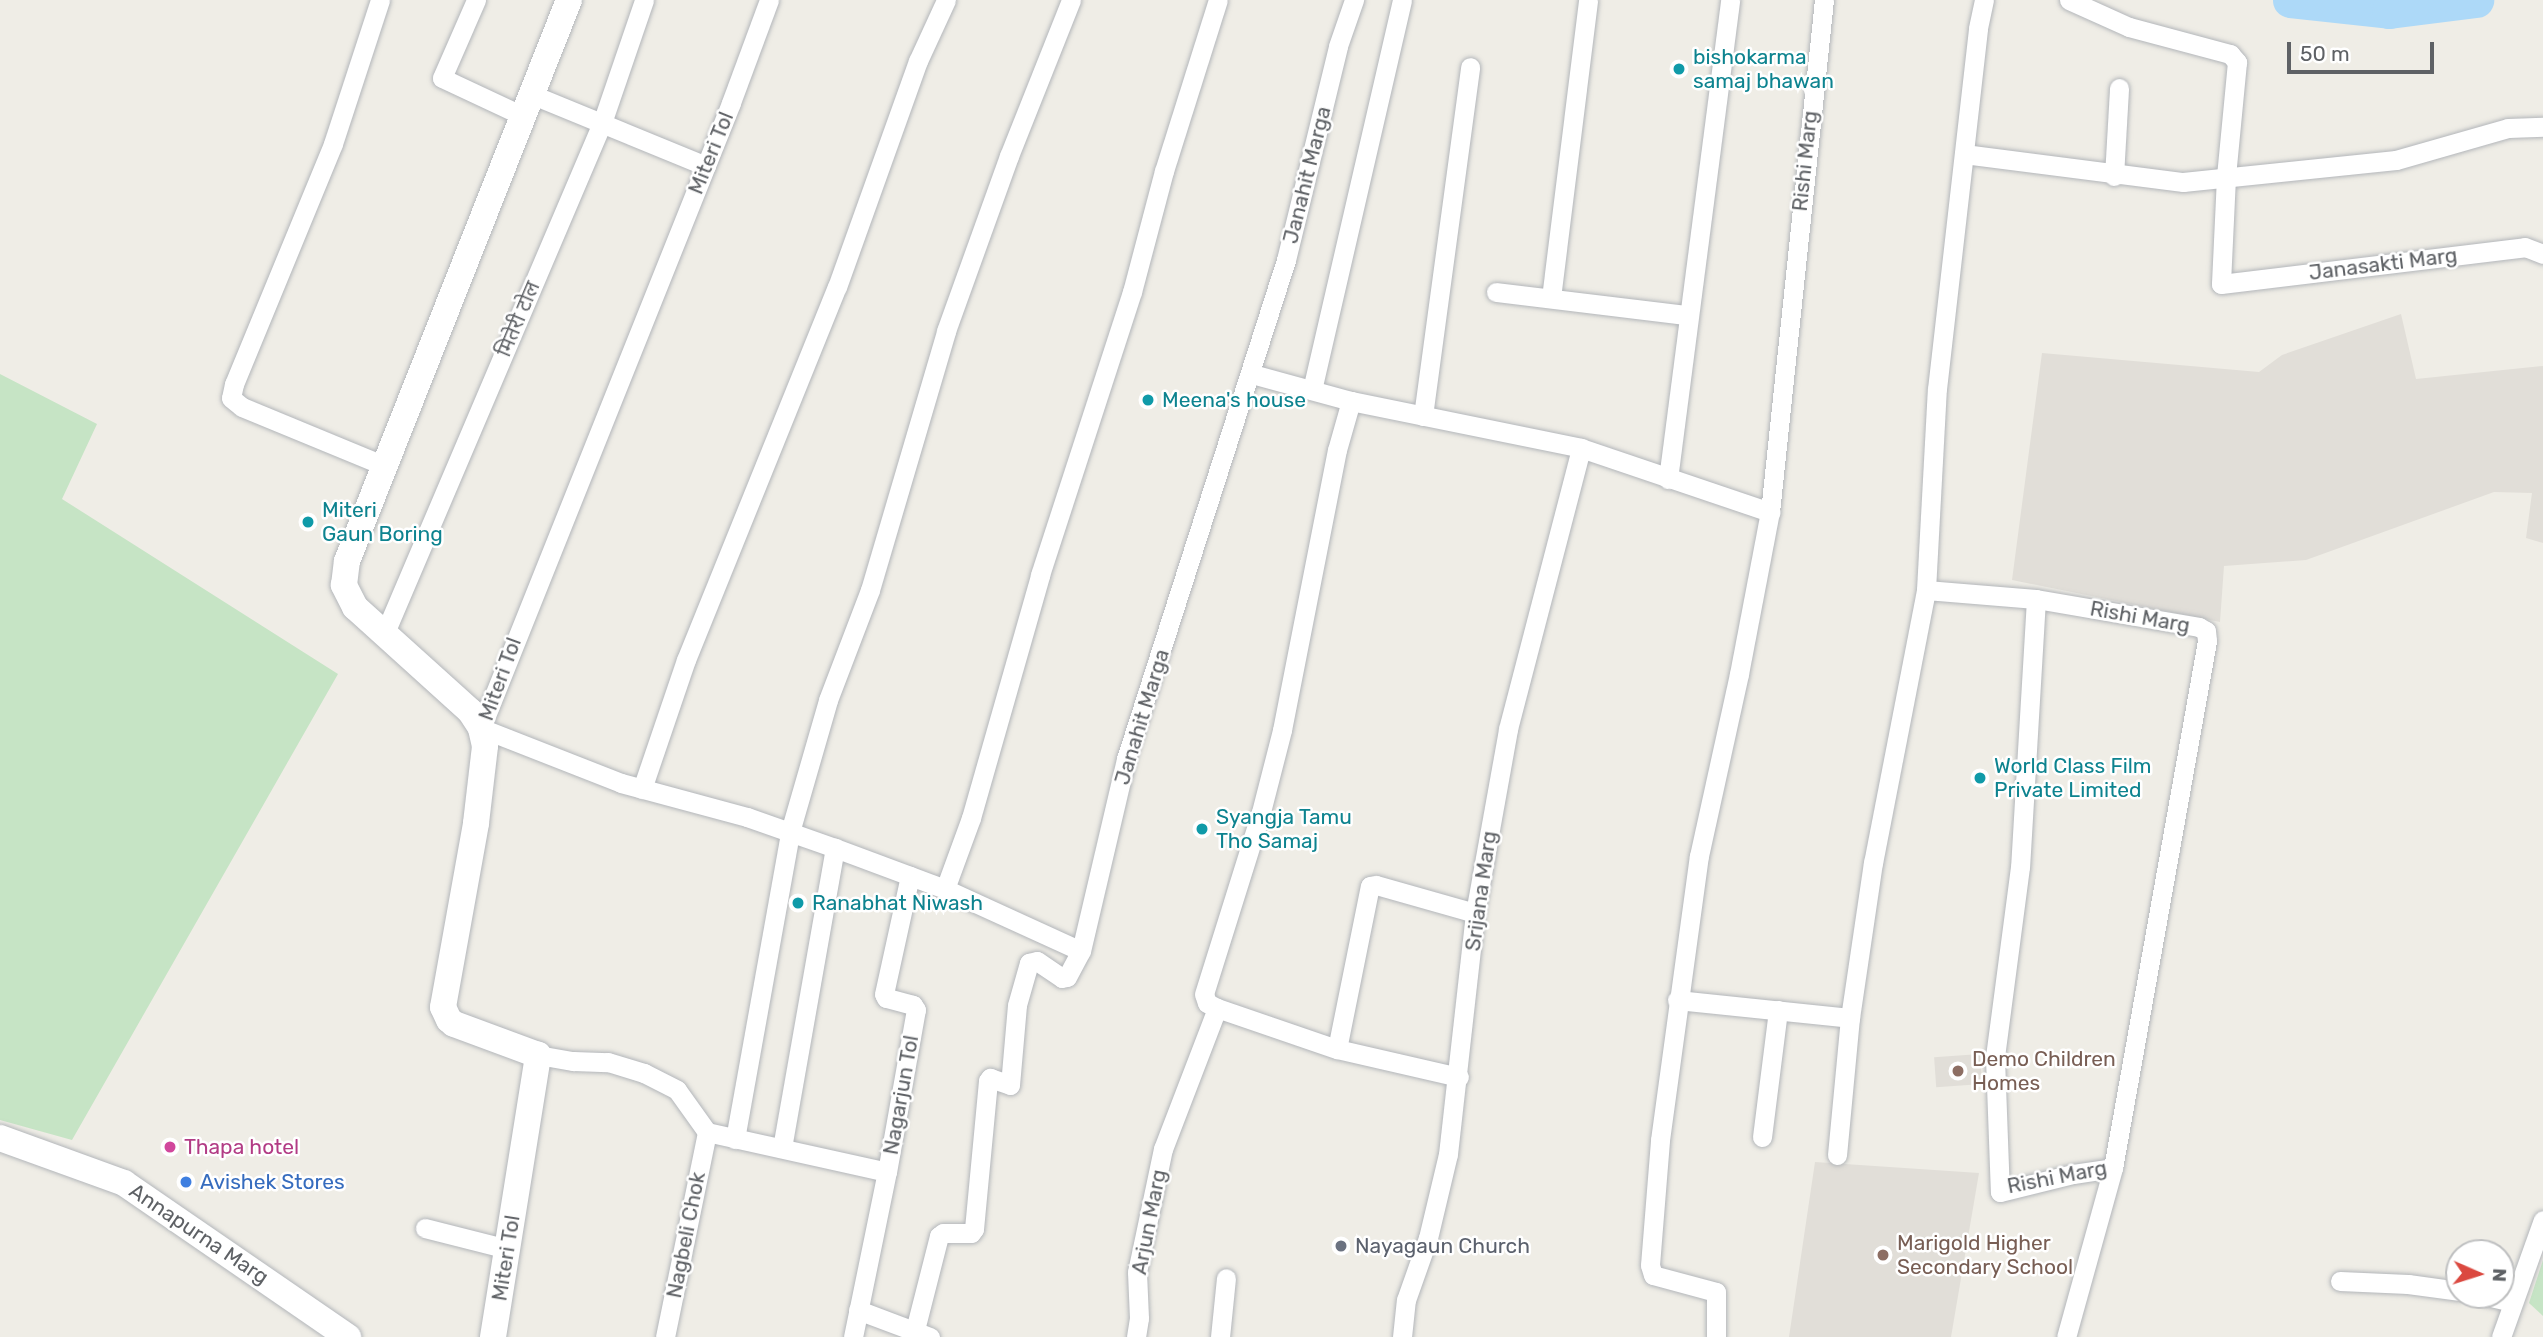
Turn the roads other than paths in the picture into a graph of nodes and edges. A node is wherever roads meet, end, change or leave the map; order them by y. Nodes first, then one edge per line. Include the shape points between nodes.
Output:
1 (380, 0) edge
2 (476, 0) edge
3 (569, 0) edge
4 (644, 0) edge
5 (769, 0) edge
6 (946, 0) edge
7 (1071, 0) edge
8 (1218, 0) edge
9 (1354, 0) edge
10 (1402, 0) edge
11 (1588, 0) edge
12 (1730, 0) edge
13 (1824, 0) edge
14 (1984, 0) edge
15 (2069, 0) edge
16 (1469, 66) dead end
17 (2119, 88) dead end
18 (528, 105) junction
19 (602, 123) junction
20 (2543, 127) edge
21 (1964, 154) junction
22 (706, 166) junction
23 (2114, 176) junction
24 (2226, 177) junction
25 (2543, 254) edge
26 (1496, 292) dead end
27 (1551, 298) junction
28 (1687, 316) junction
29 (1252, 374) junction
30 (1312, 390) junction
31 (1351, 401) junction
32 (1423, 416) junction
33 (1581, 448) junction
34 (385, 466) junction
35 (1668, 479) junction
36 (1770, 512) junction
37 (1926, 590) junction
38 (2036, 599) junction
39 (384, 635) junction
40 (481, 728) junction
41 (642, 789) junction
42 (790, 832) junction
43 (835, 848) junction
44 (910, 876) junction
45 (945, 890) junction
46 (1475, 913) junction
47 (1081, 951) junction
48 (1677, 1000) junction
49 (1217, 1008) junction
50 (1778, 1010) junction
51 (1850, 1018) junction
52 (1337, 1049) junction
53 (538, 1055) junction
54 (1459, 1077) junction
55 (706, 1132) junction
56 (1762, 1137) dead end
57 (0, 1138) edge
58 (735, 1139) junction
59 (782, 1149) junction
60 (1837, 1155) dead end
61 (2113, 1168) junction
62 (887, 1172) junction
63 (2543, 1220) edge
64 (425, 1228) dead end
65 (508, 1249) junction
66 (1226, 1278) dead end
67 (2340, 1281) dead end
68 (2445, 1289) edge
69 (2515, 1294) edge
70 (2510, 1309) edge
71 (858, 1310) junction
72 (923, 1334) edge
73 (348, 1337) edge
74 (493, 1337) edge
75 (665, 1337) edge
76 (853, 1337) edge
77 (1136, 1337) edge
78 (1220, 1337) edge
79 (1402, 1337) edge
80 (1716, 1337) edge
81 (2066, 1337) edge
82 (2501, 1337) edge

1 - 34 street via 333,144 231,398 242,407
2 - 18 street via 442,78
3 - 18 main road
4 - 19 street, मितेरी टोल
5 - 22 street, Miteri Tol
6 - 41 street via 918,61 837,287 686,660
7 - 42 street via 946,331 870,590 828,700
8 - 45 street via 1132,292 1040,575 971,818
9 - 29 street, Janahit Marga
10 - 30 street
11 - 27 street
12 - 28 street
13 - 36 street, Rishi Marg
14 - 21 street
15 - 24 street via 2129,27 2230,54 2237,62
16 - 32 street
17 - 23 street
18 - 19 street
18 - 34 main road
19 - 22 street
19 - 39 street, मितेरी टोल
20 - 24 street via 2508,128 2396,160
21 - 23 street
21 - 37 street via 1937,389
22 - 40 street, Miteri Tol
23 - 24 street via 2183,182
24 - 25 street, Janasakti Marg via 2221,284 2525,247
26 - 27 street
27 - 28 street
28 - 35 street
29 - 30 street
29 - 47 street, Janahit Marga via 1126,759
30 - 31 street
31 - 32 street
31 - 49 street via 1282,730 1204,994 1207,1003
32 - 33 street
33 - 35 street
33 - 46 street, Srijana Marg via 1508,729
34 - 39 main road via 347,561 344,585 355,607
35 - 36 street
36 - 48 street, Rishi Marg via 1699,856
37 - 38 street, Rishi Marg
37 - 51 street via 1872,863
38 - 61 street, Rishi Marg via 2020,867 1995,1058 2000,1192
38 - 61 street, Rishi Marg via 2206,631
39 - 40 main road via 470,711
40 - 41 street
40 - 53 main road, Miteri Tol via 484,765 443,1007 454,1024
41 - 42 street
42 - 43 street
42 - 58 street
43 - 44 street
43 - 59 street
44 - 45 street
44 - 62 street, Nagarjun Tol via 884,994 916,1010
45 - 47 street
46 - 52 street via 1370,886
46 - 54 street, Srijana Marg
47 - 72 street, Janahit Marga via 1062,978 1037,961 1029,963 1017,1005 1010,1085 989,1079 973,1232 939,1236
48 - 50 street
48 - 80 street, Rishi Marg via 1650,1271 1716,1292
49 - 52 street
49 - 77 street, Arjun Marg via 1163,1149 1137,1272
50 - 51 street
50 - 56 street
51 - 60 street
52 - 54 street
53 - 55 street via 608,1062 644,1073 677,1090
53 - 65 main road, Miteri Tol
54 - 79 street, Srijana Marg via 1448,1154 1428,1238 1406,1300
55 - 58 street
55 - 75 street, Nagbeli Chok
57 - 73 main road, Annapurna Marg via 124,1183
58 - 59 street
59 - 62 street
61 - 81 street
62 - 71 street, Nagarjun Tol
63 - 69 street
64 - 65 street
65 - 74 main road, Miteri Tol
66 - 78 street
67 - 68 street
70 - 82 street
71 - 72 street
71 - 76 street, Nagarjun Tol

